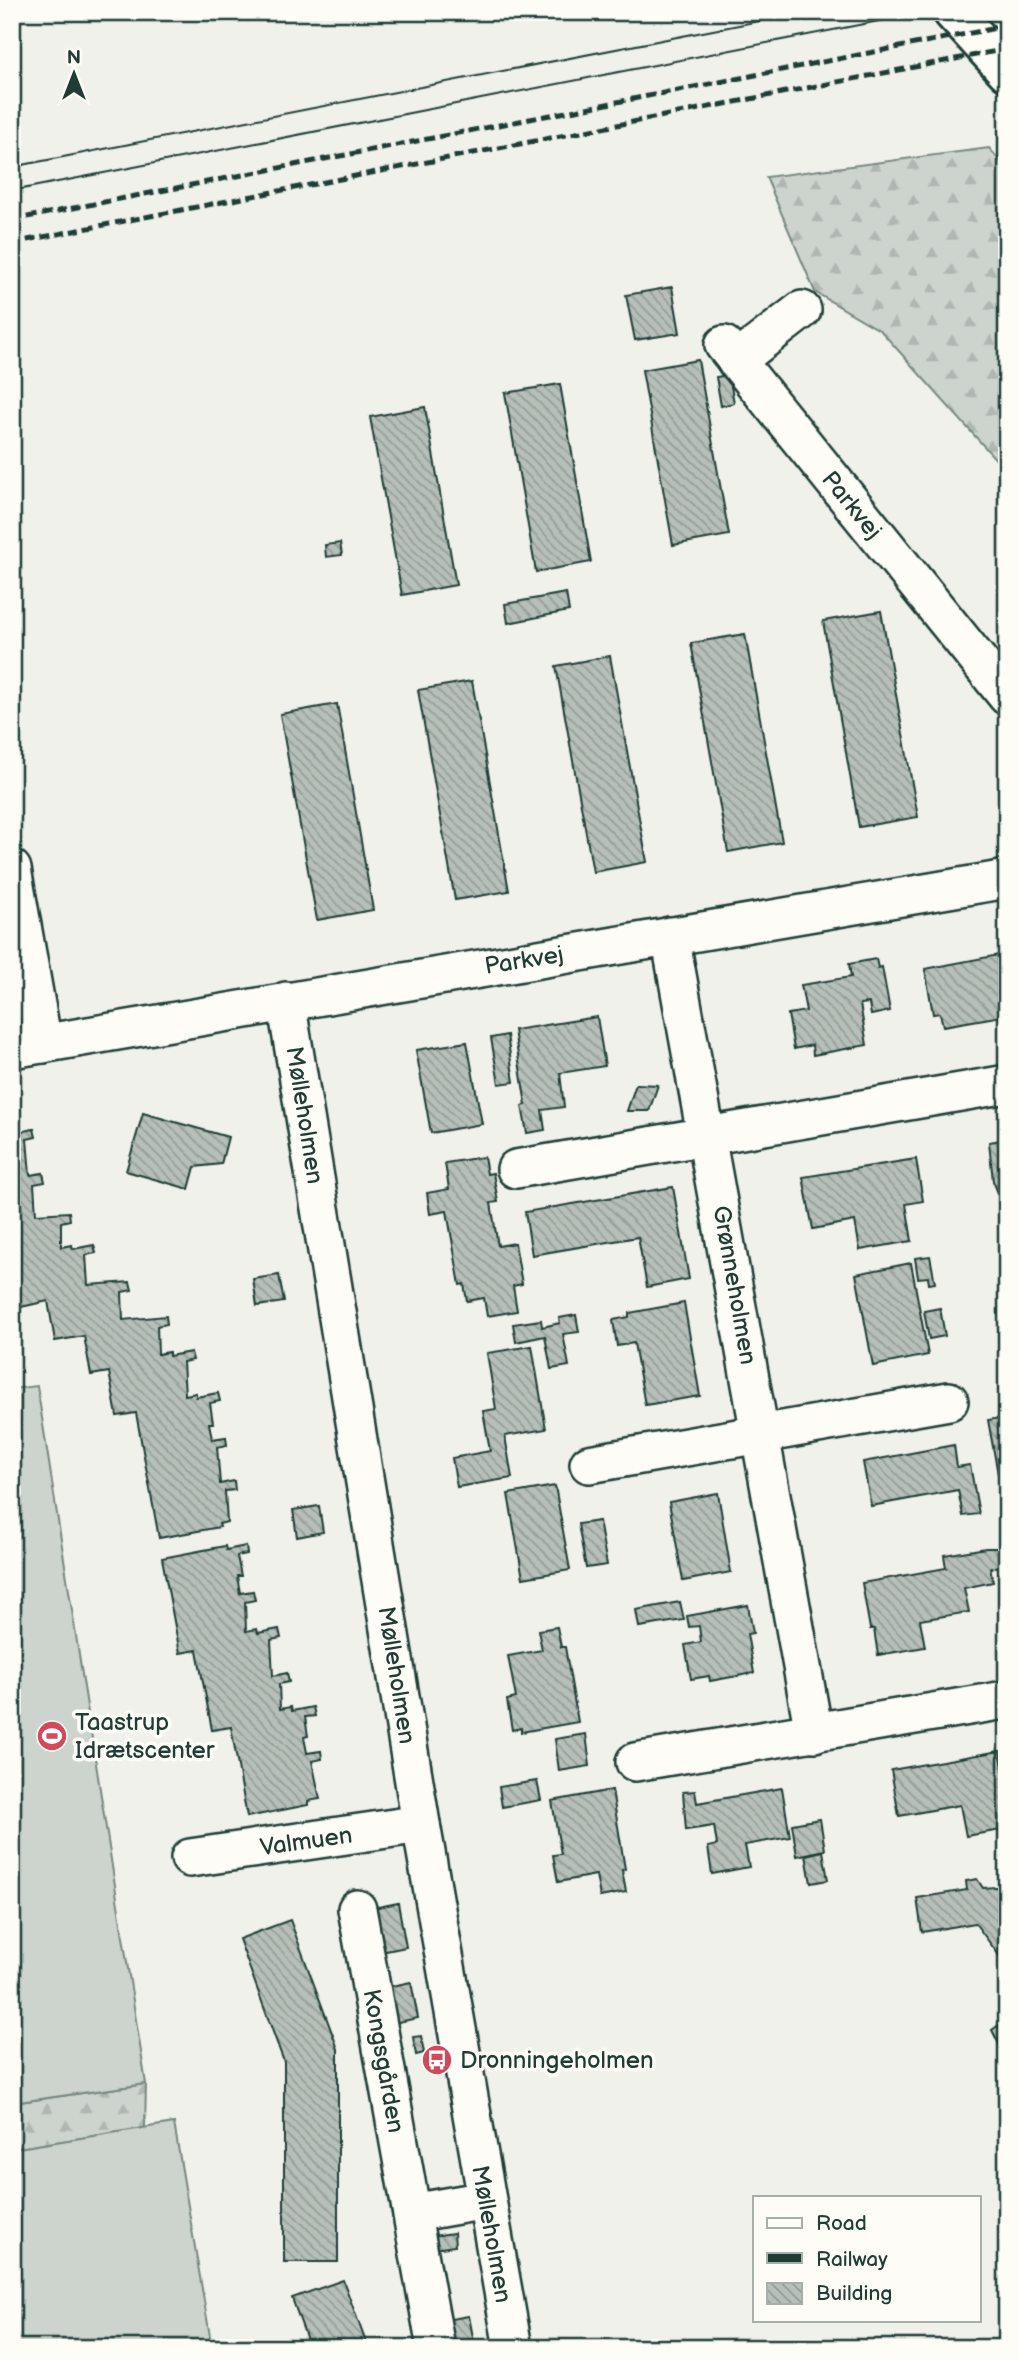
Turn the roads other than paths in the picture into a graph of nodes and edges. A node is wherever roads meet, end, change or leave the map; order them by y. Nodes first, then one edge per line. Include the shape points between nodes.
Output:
1 (953, 12) edge
2 (1007, 71) edge
3 (802, 310) dead end
4 (1007, 696) edge
5 (12, 869) edge
6 (1007, 879) edge
7 (670, 936) junction
8 (286, 1001) junction
9 (27, 1047) edge
10 (1007, 1084) edge
11 (708, 1135) junction
12 (516, 1169) dead end
13 (948, 1401) dead end
14 (761, 1435) junction
15 (589, 1464) dead end
16 (999, 1701) dead end
17 (814, 1733) junction
18 (635, 1762) dead end
19 (421, 1824) junction
20 (190, 1858) dead end
21 (357, 1909) dead end
22 (486, 2200) junction
23 (412, 2213) junction
24 (436, 2348) edge
25 (513, 2348) edge

1 - 2 highway
3 - 4 street, Parkvej via 730,353
5 - 9 street, Parkvej
6 - 7 street, Parkvej
7 - 8 street, Parkvej
7 - 11 street, Grønneholmen
8 - 9 street, Parkvej
8 - 19 street, Mølleholmen
10 - 11 street
11 - 12 street
11 - 14 street, Grønneholmen
13 - 14 street
14 - 15 street
14 - 17 street, Grønneholmen
16 - 17 street
17 - 18 street
19 - 20 street, Valmuen
19 - 22 street, Mølleholmen
21 - 23 street, Kongsgården
22 - 23 street
22 - 25 street, Mølleholmen
23 - 24 street, Kongsgården

